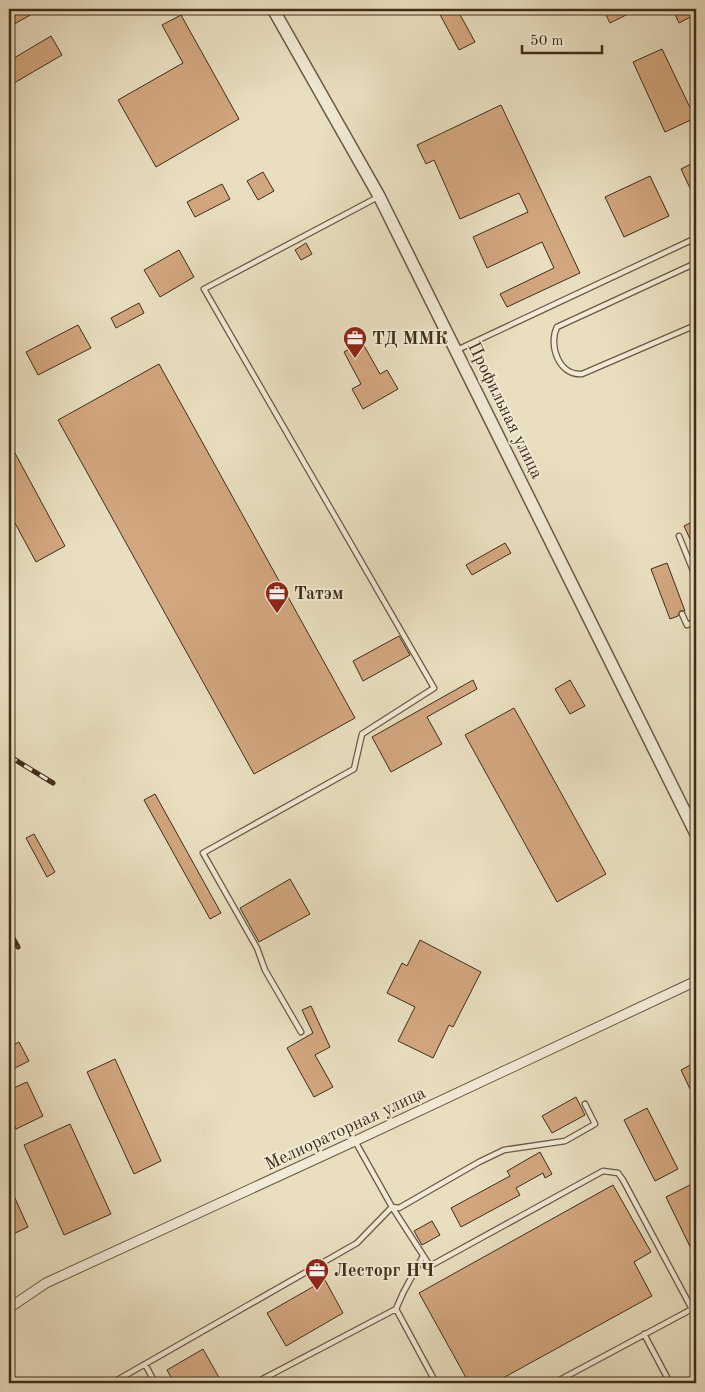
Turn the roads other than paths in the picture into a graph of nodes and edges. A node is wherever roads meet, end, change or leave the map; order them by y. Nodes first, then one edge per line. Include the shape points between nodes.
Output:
1 (273, 9) edge
2 (379, 196) junction
3 (696, 238) edge
4 (696, 263) edge
5 (696, 325) edge
6 (457, 350) junction
7 (679, 536) dead end
8 (696, 578) edge
9 (682, 614) dead end
10 (696, 621) edge
11 (696, 834) edge
12 (696, 981) edge
13 (301, 1032) dead end
14 (585, 1104) dead end
15 (356, 1141) junction
16 (392, 1207) junction
17 (423, 1256) junction
18 (9, 1308) edge
19 (396, 1309) junction
20 (644, 1334) junction
21 (146, 1364) junction
22 (112, 1383) edge
23 (155, 1383) edge
24 (255, 1383) edge
25 (436, 1383) edge
26 (554, 1383) edge
27 (670, 1383) edge

1 - 2 street, Профильная улица
2 - 6 street, Профильная улица
2 - 13 lane via 204,289 434,688 362,734 354,769 202,854
3 - 6 lane
4 - 5 lane via 557,327 554,340 558,360 566,370 582,374
6 - 11 street, Профильная улица
7 - 8 lane
9 - 10 lane via 687,625
12 - 15 street, Мелиораторная улица
14 - 16 lane via 595,1124 565,1141 504,1150 399,1208
15 - 16 lane
15 - 18 street, Мелиораторная улица via 46,1283
16 - 17 lane
16 - 21 lane via 357,1243
17 - 19 lane
17 - 20 lane via 430,1266 603,1171 618,1173 692,1309
19 - 24 lane
19 - 25 lane
20 - 26 lane
20 - 27 lane
21 - 22 lane
21 - 23 lane

